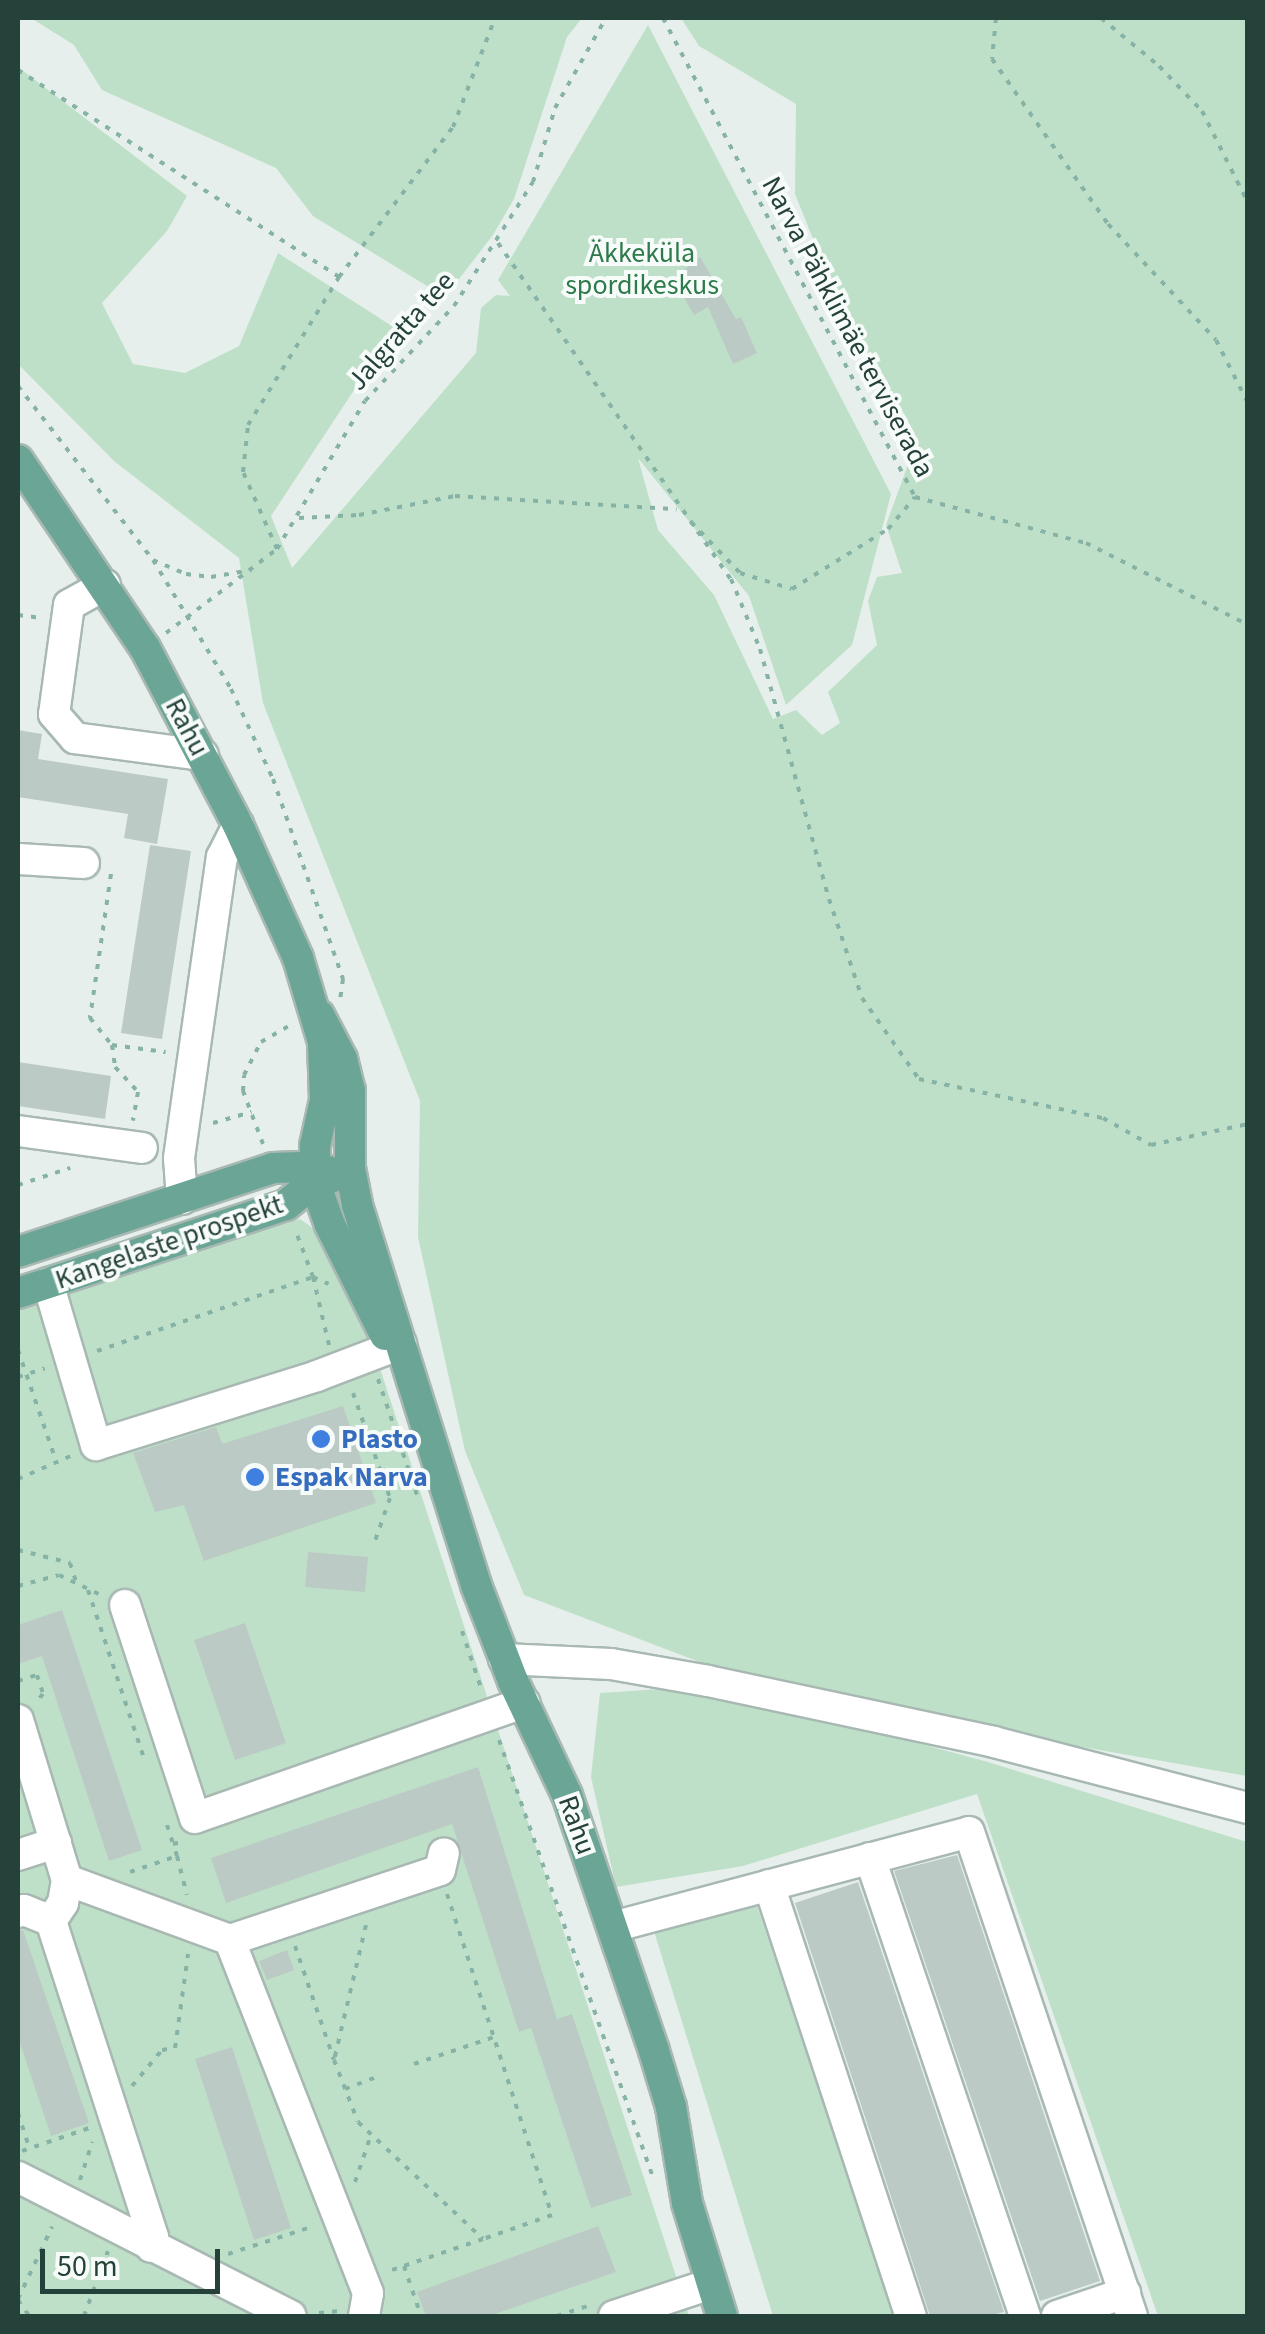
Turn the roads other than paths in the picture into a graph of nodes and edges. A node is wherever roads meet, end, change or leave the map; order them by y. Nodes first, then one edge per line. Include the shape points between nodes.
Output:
1 (18, 460) edge
2 (105, 585) junction
3 (202, 755) junction
4 (238, 825) junction
5 (18, 860) edge
6 (98, 866) road end
7 (319, 1016) junction
8 (324, 1081) junction
9 (18, 1131) edge
10 (351, 1136) junction
11 (136, 1147) road end
12 (273, 1168) junction
13 (318, 1176) junction
14 (182, 1199) junction
15 (286, 1204) junction
16 (357, 1204) junction
17 (330, 1224) junction
18 (18, 1252) edge
19 (48, 1283) junction
20 (18, 1293) edge
21 (402, 1344) junction
22 (125, 1606) road end
23 (504, 1660) junction
24 (524, 1703) junction
25 (24, 1716) edge
26 (26, 1775) edge
27 (1248, 1808) edge
28 (56, 1843) junction
29 (18, 1855) edge
30 (870, 1858) junction
31 (442, 1861) road end
32 (67, 1880) junction
33 (769, 1885) junction
34 (18, 1912) edge
35 (51, 1921) junction
36 (613, 1928) junction
37 (230, 1940) junction
38 (18, 2177) edge
39 (151, 2247) junction
40 (711, 2284) junction
41 (1128, 2305) edge
42 (356, 2310) edge
43 (298, 2311) edge
44 (614, 2316) edge
45 (722, 2316) edge
46 (911, 2316) edge
47 (1025, 2316) edge
48 (1056, 2316) edge

1 - 2 main road, Rahu
2 - 3 main road, Rahu
2 - 3 street via 69,605 54,714 75,738
3 - 4 main road, Rahu
4 - 7 main road, Rahu
4 - 14 street via 222,857 182,1132
5 - 6 street
7 - 8 main road, Rahu
7 - 10 main road, Rahu via 342,1059 354,1116
8 - 12 main road via 305,1130
8 - 13 main road, Rahu
9 - 11 street
10 - 13 main road, Kangelaste prospekt
10 - 16 main road, Rahu
12 - 13 main road
12 - 14 main road, Kangelaste prospekt
13 - 15 main road, Kangelaste prospekt
13 - 16 main road via 346,1189
13 - 17 main road, Rahu
14 - 18 main road, Kangelaste prospekt
15 - 17 main road
15 - 19 main road, Kangelaste prospekt
16 - 21 main road, Rahu
17 - 21 main road, Rahu via 376,1323
19 - 20 main road, Kangelaste prospekt
19 - 21 street via 96,1446
21 - 23 main road, Rahu
22 - 24 street via 195,1818
23 - 24 main road, Rahu
23 - 27 street via 611,1664 708,1681 994,1742
24 - 36 main road, Rahu via 568,1795
25 - 26 street
26 - 28 street
28 - 29 street
28 - 32 street
30 - 33 street
30 - 41 street via 969,1832
30 - 47 street
31 - 37 street
32 - 35 street
32 - 37 street
33 - 36 street
33 - 46 street
34 - 35 street
35 - 39 street via 153,2236
36 - 40 main road, Rahu via 671,2107 687,2203
37 - 42 street via 368,2293
38 - 39 street
39 - 43 street
40 - 44 street
40 - 45 main road, Rahu
41 - 48 street

